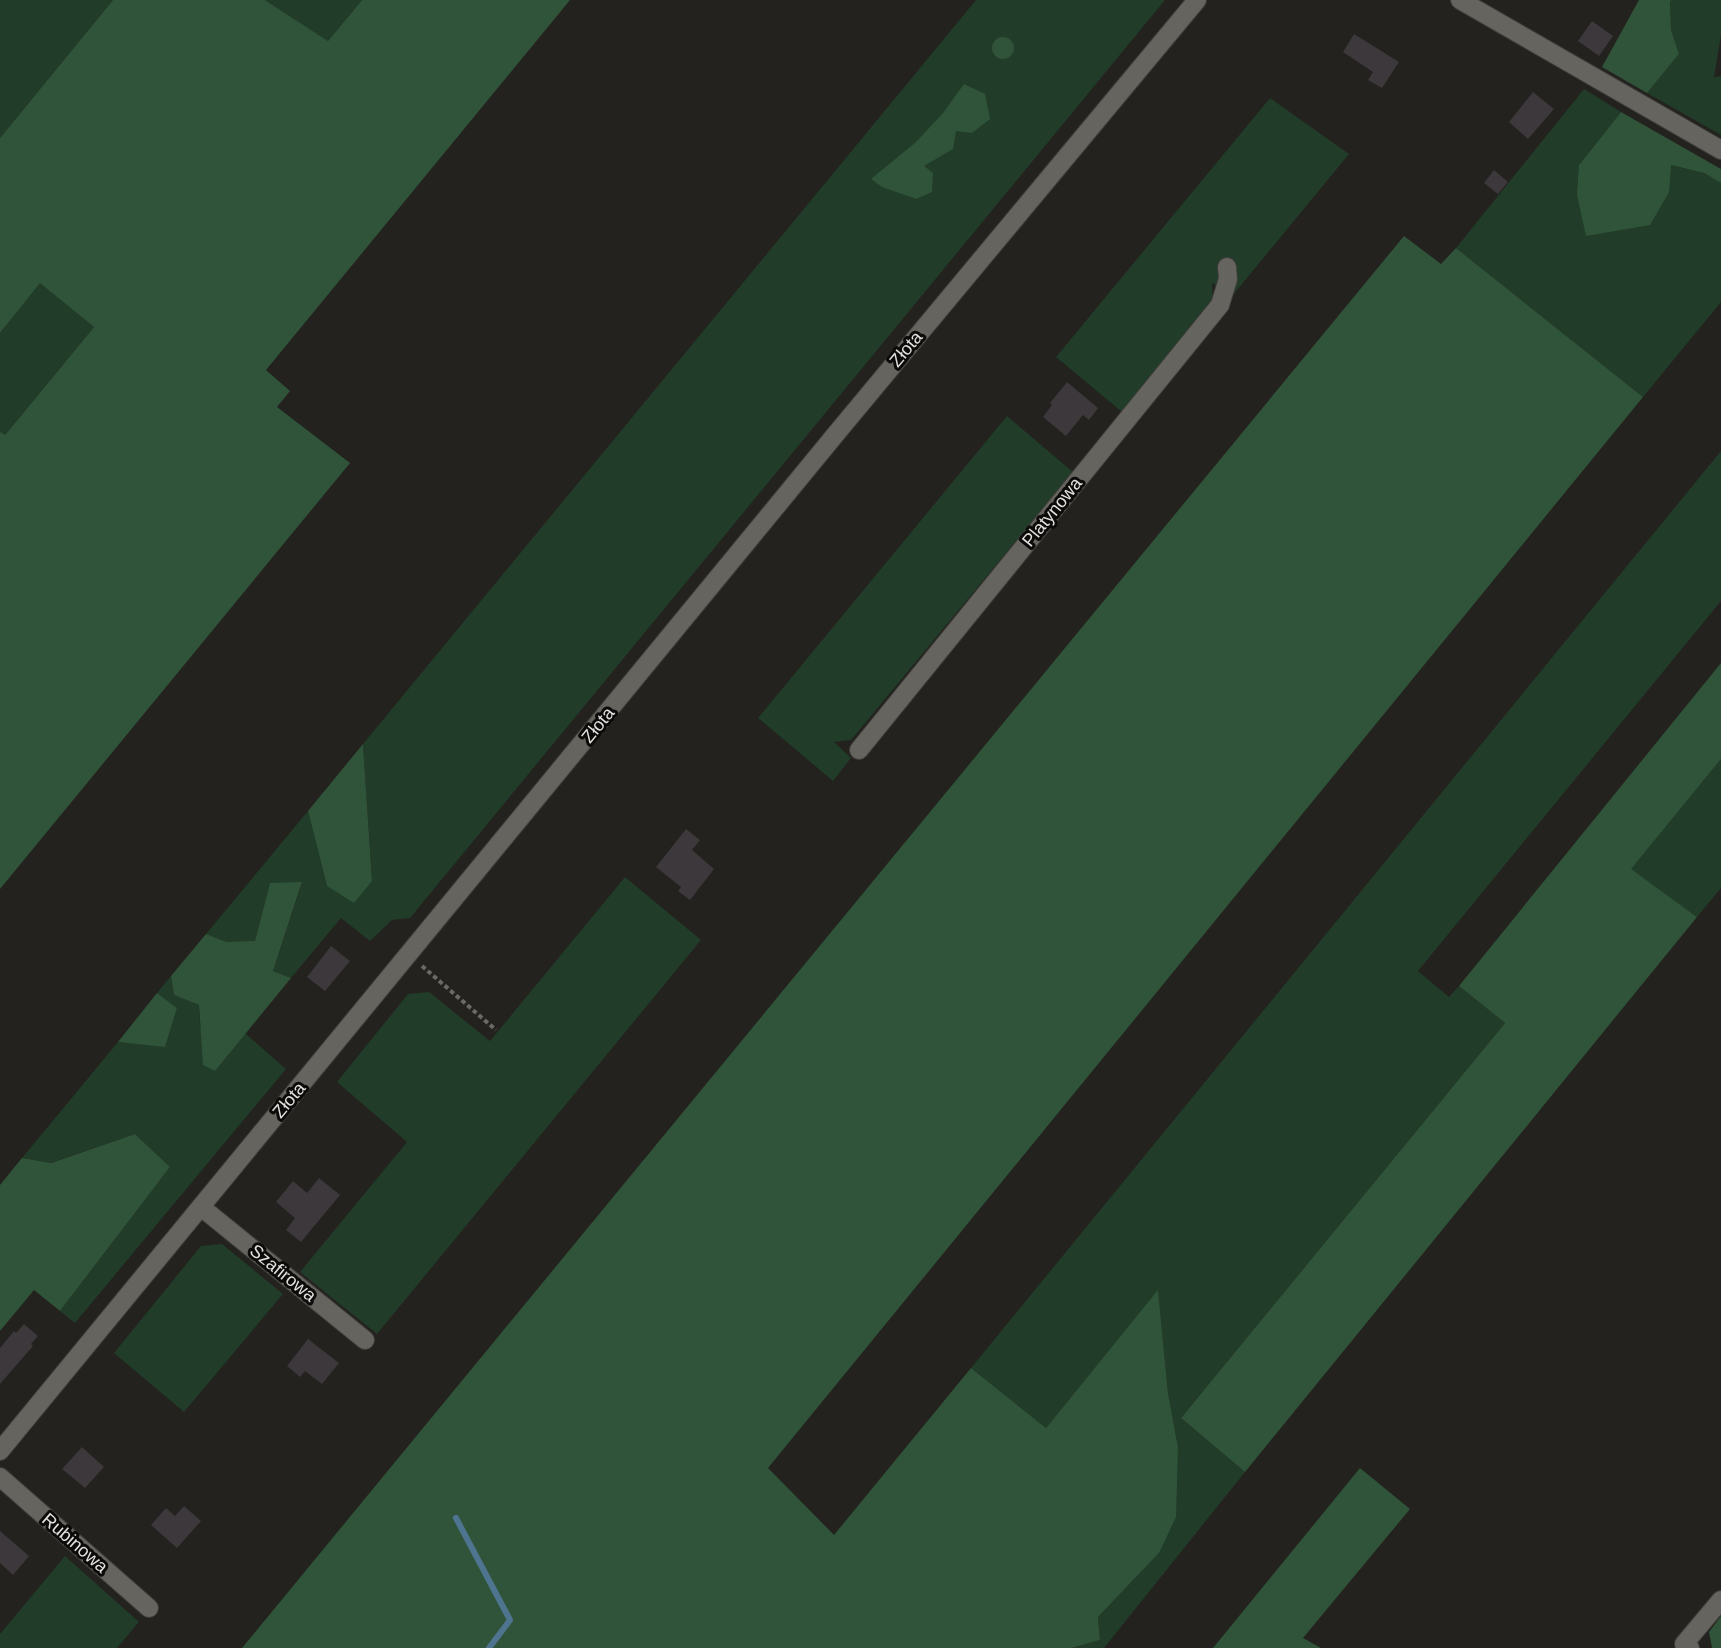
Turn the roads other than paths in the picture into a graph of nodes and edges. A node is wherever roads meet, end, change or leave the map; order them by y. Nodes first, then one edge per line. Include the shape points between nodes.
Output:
1 (1197, 0) edge
2 (1460, 0) edge
3 (1721, 150) edge
4 (1227, 267) dead end
5 (859, 750) dead end
6 (201, 1207) junction
7 (365, 1340) dead end
8 (0, 1451) edge
9 (0, 1477) edge
10 (1721, 1600) edge
11 (149, 1608) dead end
12 (1690, 1648) edge

1 - 6 street, Złota
2 - 3 street
4 - 5 street, Platynowa via 1220,305
6 - 7 street, Szafirowa
6 - 8 street, Złota
9 - 11 street, Rubinowa
10 - 12 street via 1684,1644

